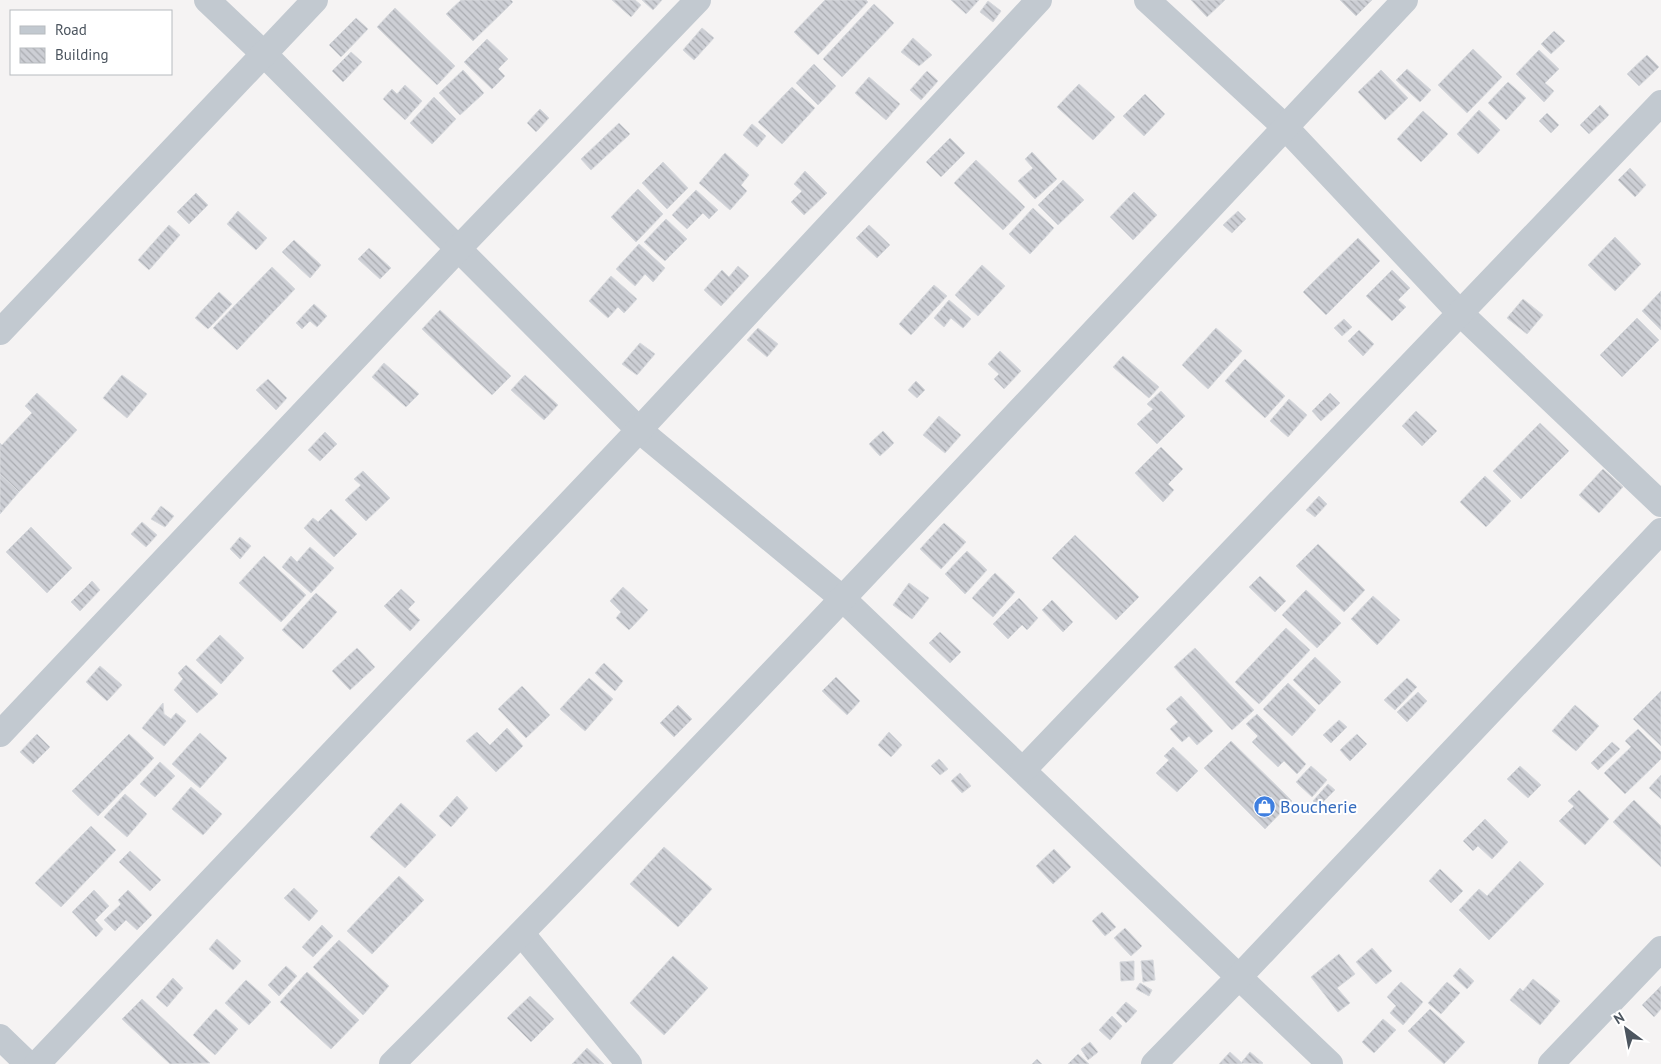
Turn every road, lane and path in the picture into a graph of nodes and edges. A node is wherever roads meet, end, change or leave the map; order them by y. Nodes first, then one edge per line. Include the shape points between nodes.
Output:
1 (207, 0) edge
2 (315, 0) edge
3 (698, 0) edge
4 (1040, 0) edge
5 (1147, 0) edge
6 (1405, 0) edge
7 (264, 54) junction
8 (1661, 103) edge
9 (1286, 127) junction
10 (459, 248) junction
11 (1460, 313) junction
12 (0, 332) edge
13 (640, 430) junction
14 (1661, 504) edge
15 (1661, 530) edge
16 (843, 599) junction
17 (0, 734) edge
18 (1023, 770) junction
19 (522, 934) junction
20 (1661, 949) edge
21 (1239, 977) junction
22 (0, 1036) edge
23 (28, 1064) edge
24 (37, 1064) edge
25 (392, 1064) edge
26 (630, 1064) edge
27 (1154, 1064) edge
28 (1330, 1064) edge
29 (1551, 1064) edge

1 - 7 street
2 - 7 street
3 - 10 street
4 - 13 street
5 - 9 street
6 - 9 street
7 - 10 street
7 - 12 street
8 - 11 street
9 - 11 street
9 - 16 street
10 - 13 street
10 - 17 street
11 - 14 street
11 - 18 street
13 - 16 street
13 - 24 street
15 - 21 street
16 - 18 street
16 - 19 street
18 - 21 street
19 - 25 street
19 - 26 street
20 - 29 street
21 - 27 street
21 - 28 street
22 - 23 street

